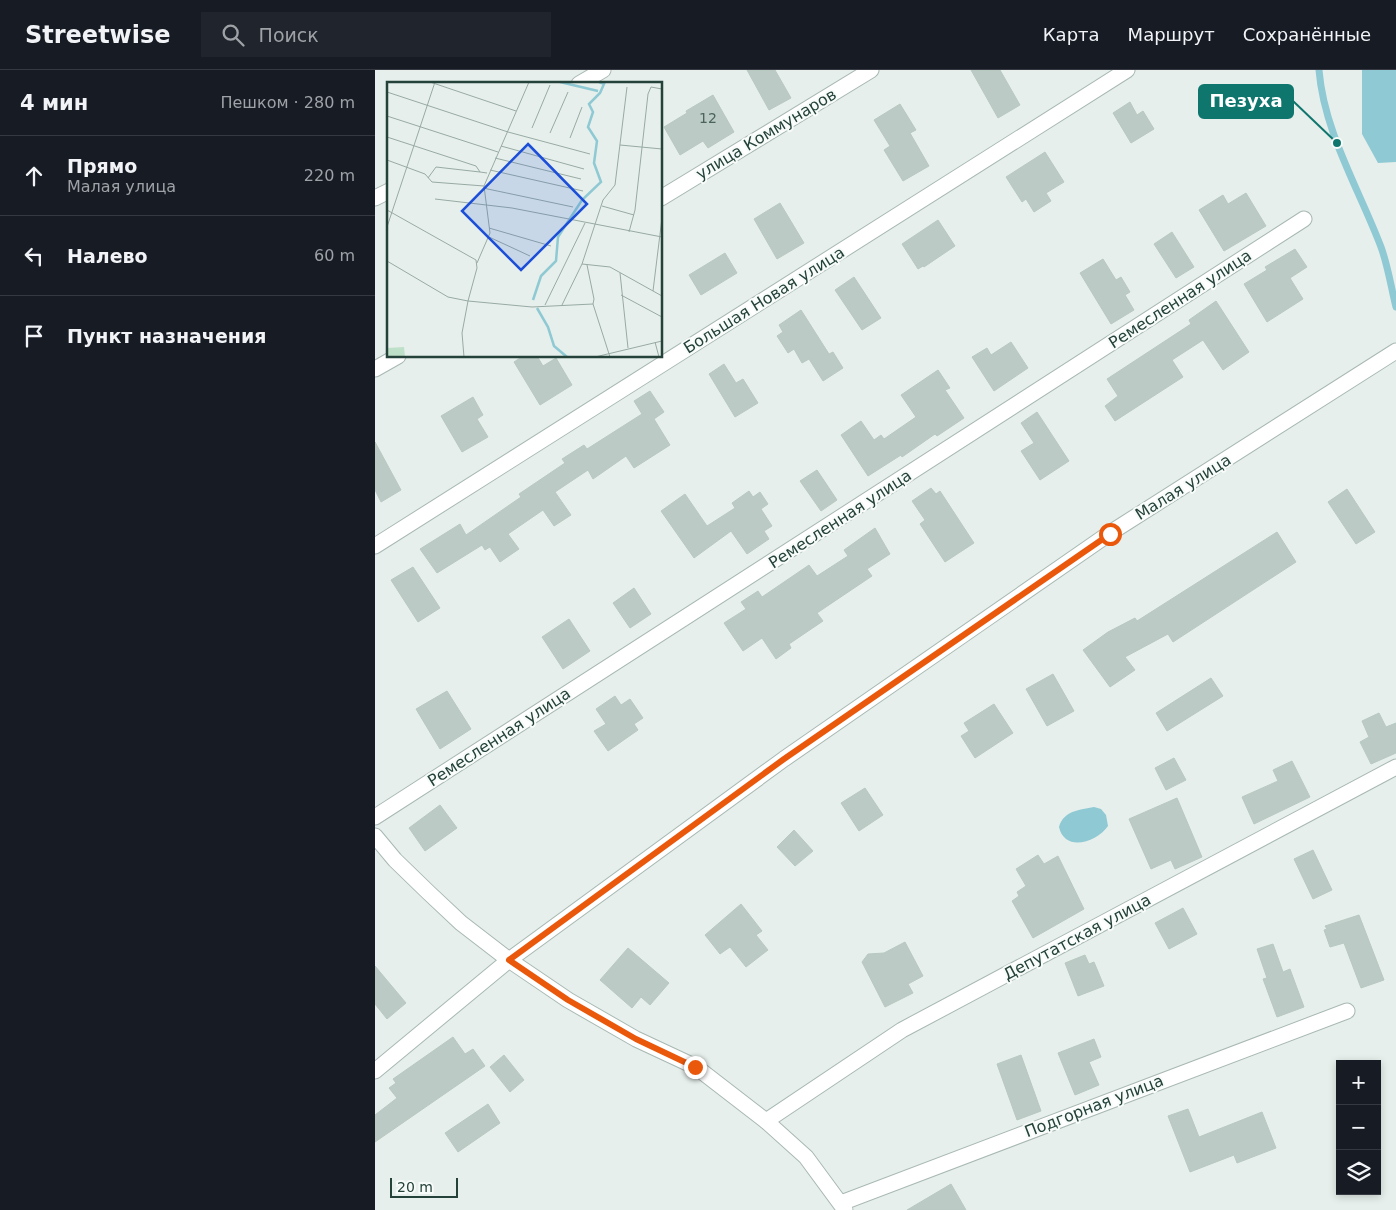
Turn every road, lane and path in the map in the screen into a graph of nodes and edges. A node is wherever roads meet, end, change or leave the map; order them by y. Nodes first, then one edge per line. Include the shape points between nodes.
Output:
1 (603, 70) edge
2 (871, 70) edge
3 (1127, 70) edge
4 (582, 82) edge
5 (387, 192) edge
6 (663, 197) edge
7 (375, 198) edge
8 (1304, 219) dead end
9 (1391, 354) edge
10 (395, 358) edge
11 (375, 370) edge
12 (375, 546) edge
13 (1396, 767) edge
14 (375, 817) edge
15 (375, 836) edge
16 (509, 960) junction
17 (1347, 1011) dead end
18 (375, 1071) edge
19 (766, 1120) junction
20 (843, 1207) edge

1 - 4 street
2 - 6 street, улица Коммунаров
3 - 12 street, Большая Новая улица
5 - 7 street
8 - 14 street, Ремесленная улица
9 - 16 street, Малая улица via 1110,534 784,759
10 - 11 street
13 - 19 street, Депутатская улица via 902,1030
15 - 16 street via 395,860 461,923
16 - 18 street, Малая улица
16 - 19 street via 568,1000 636,1039 695,1067
17 - 20 street, Подгорная улица
19 - 20 street via 806,1157

